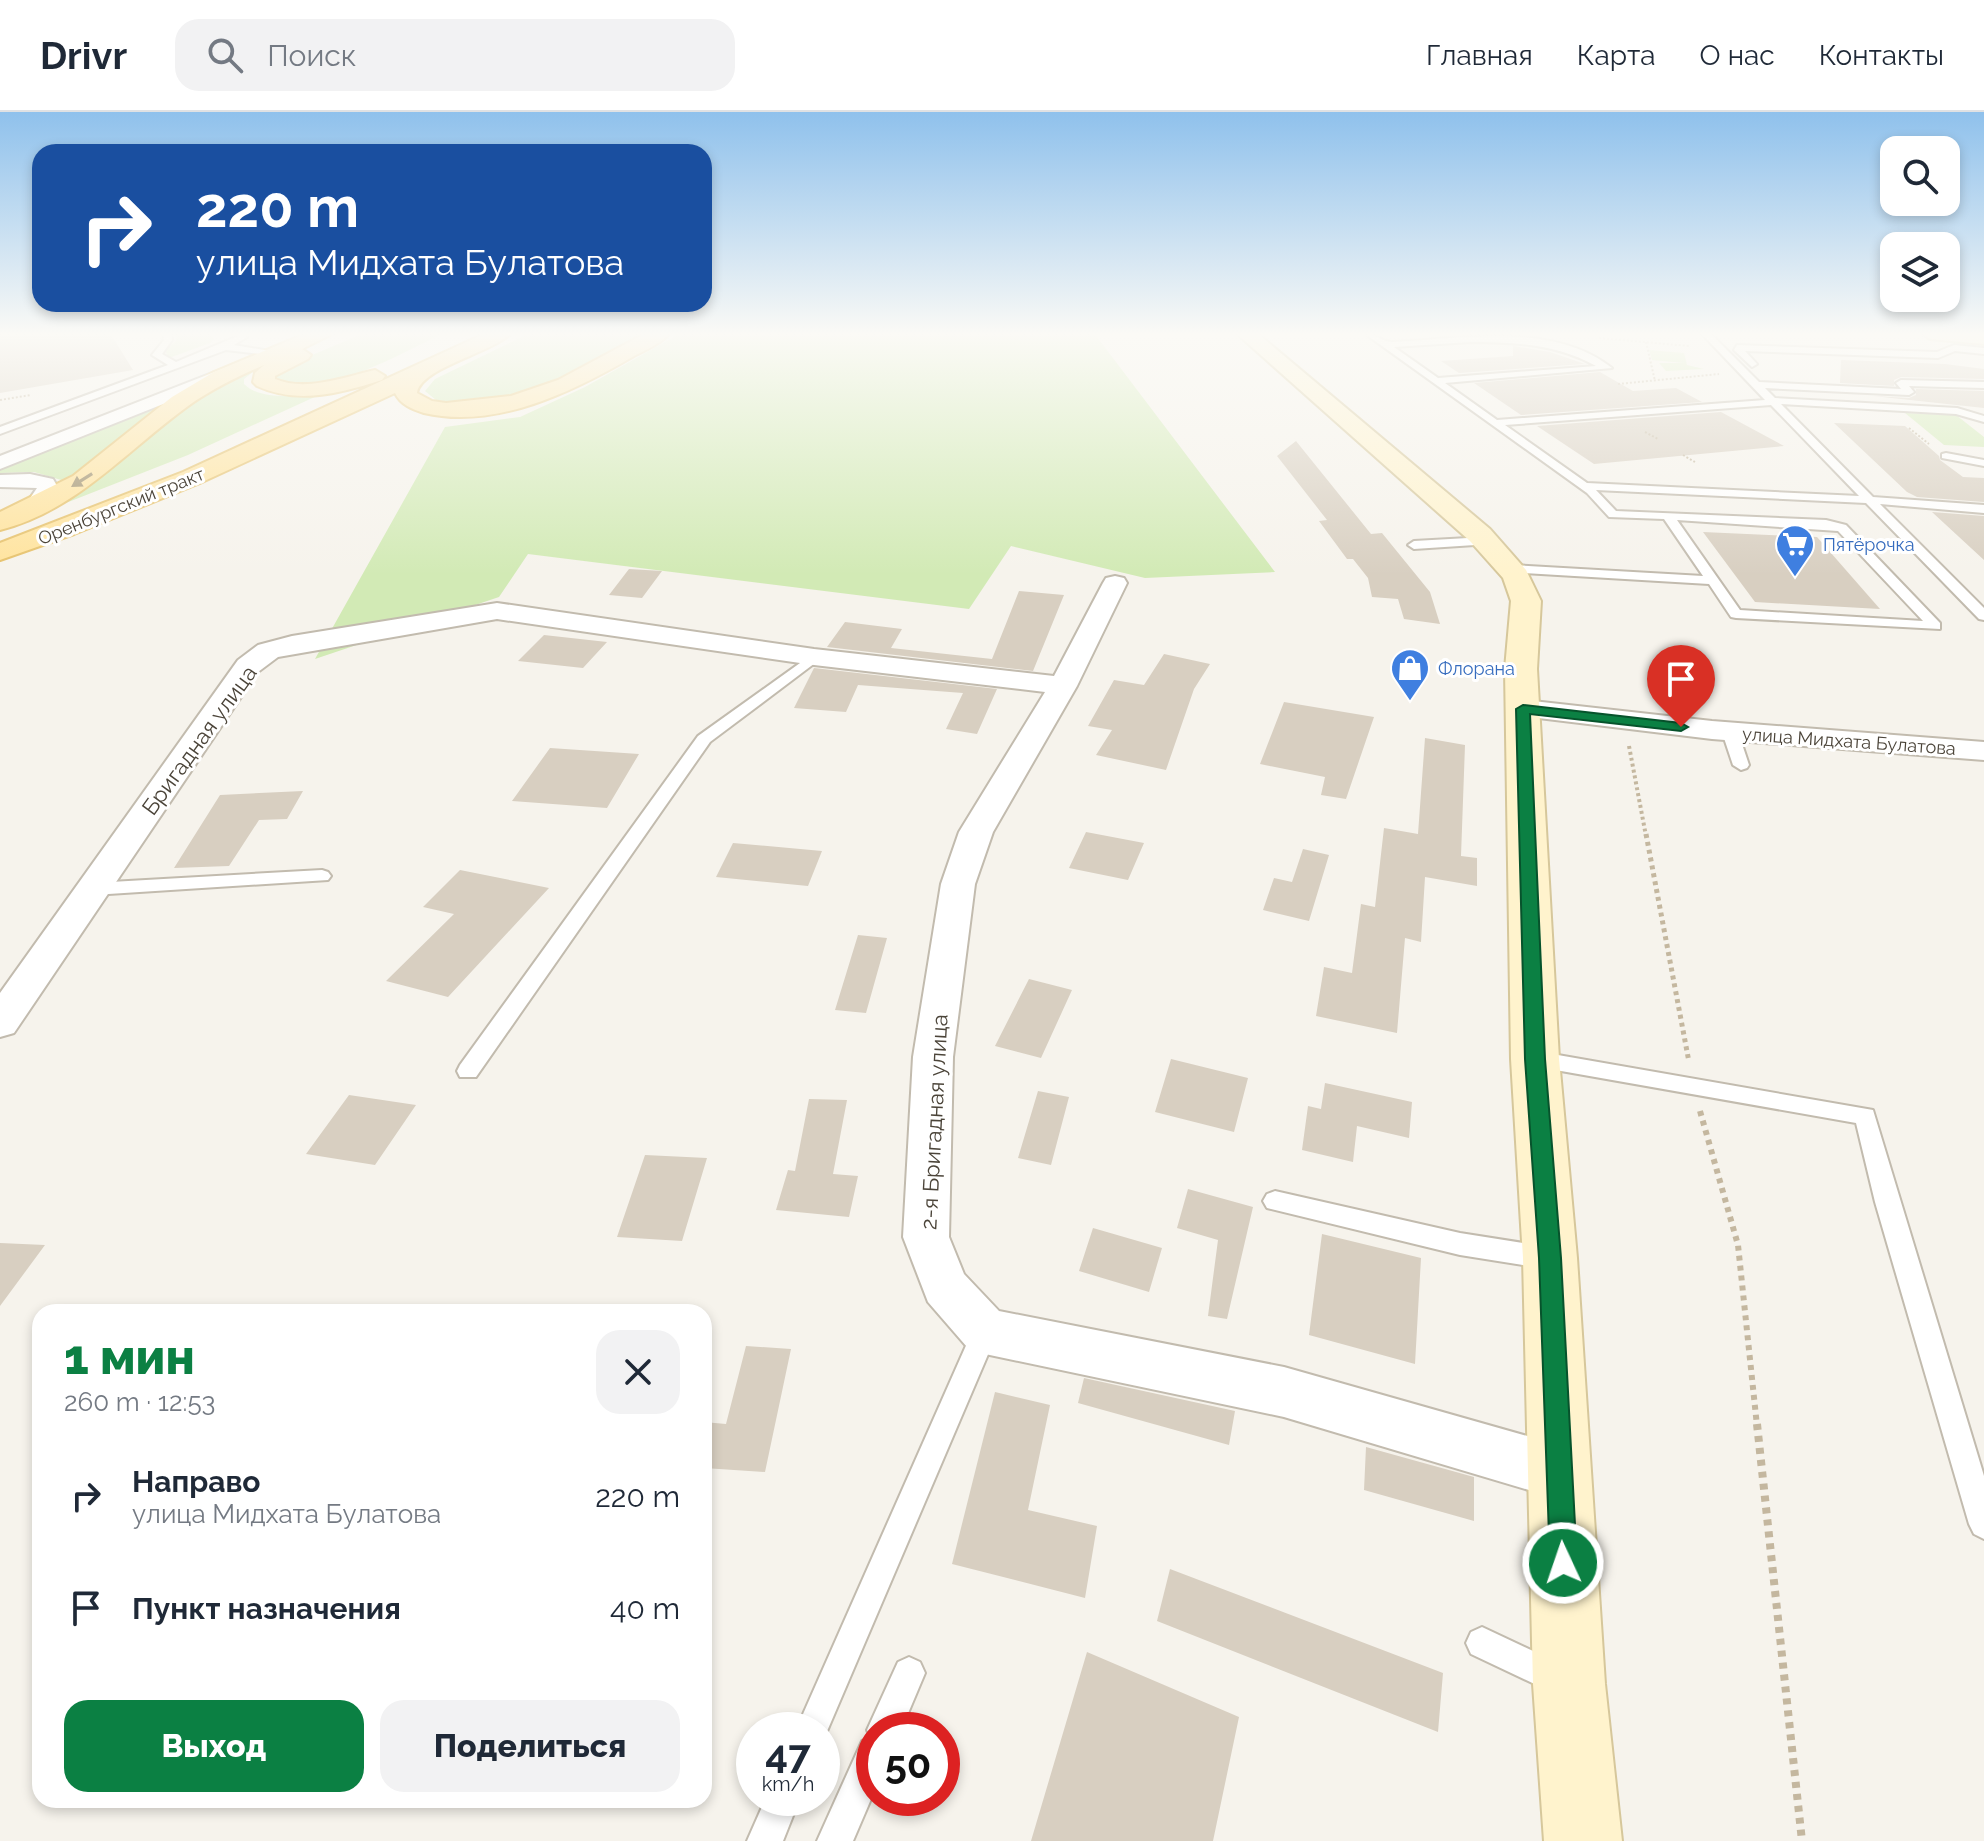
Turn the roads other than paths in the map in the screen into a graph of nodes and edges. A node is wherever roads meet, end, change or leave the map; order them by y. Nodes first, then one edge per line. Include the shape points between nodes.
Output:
1 (46, 414) edge
2 (108, 414) edge
3 (166, 414) edge
4 (294, 414) edge
5 (334, 414) edge
6 (1340, 414) edge
7 (1483, 414) edge
8 (1619, 414) edge
9 (1785, 414) edge
10 (1496, 423) junction
11 (0, 431) edge
12 (1946, 456) dead end
13 (0, 463) edge
14 (1984, 463) edge
15 (0, 481) edge
16 (1584, 486) junction
17 (1871, 501) junction
18 (35, 507) junction
19 (1984, 509) edge
20 (1668, 516) junction
21 (0, 522) edge
22 (0, 531) edge
23 (1414, 545) dead end
24 (0, 552) edge
25 (1499, 555) junction
26 (1712, 580) junction
27 (1115, 583) dead end
28 (1984, 616) edge
29 (814, 657) junction
30 (1063, 686) junction
31 (1523, 709) junction
32 (1730, 732) junction
33 (1984, 751) edge
34 (1741, 765) dead end
35 (322, 876) dead end
36 (93, 889) junction
37 (0, 1023) edge
38 (1535, 1059) junction
39 (468, 1071) dead end
40 (1275, 1201) dead end
41 (1550, 1258) junction
42 (985, 1331) junction
43 (1559, 1472) junction
44 (1984, 1524) edge
45 (1482, 1643) dead end
46 (909, 1673) dead end
47 (1569, 1684) junction
48 (821, 1712) edge
49 (892, 1712) edge
50 (856, 1794) edge
51 (775, 1816) edge
52 (765, 1841) edge
53 (835, 1841) edge
54 (1583, 1841) edge

1 - 11 lane
2 - 13 street
3 -> 18 main road via 103,467
4 - 22 main road, Оренбургский тракт via 141,482
5 - 24 main road, Оренбургский тракт via 145,498
6 - 25 main road
7 - 10 lane
8 - 10 lane
9 - 17 lane
10 - 16 lane
12 - 14 lane
15 - 18 street via 45,484 49,491
16 - 17 lane
16 - 20 lane via 1613,514
17 - 19 lane
17 - 28 lane
18 - 21 main road
20 - 26 lane
20 - 26 lane via 1842,528 1935,626 1736,614
23 - 25 lane
25 - 26 lane via 1637,578
25 - 31 main road via 1526,601
27 - 30 street, 2-я Бригадная улица
29 - 30 street, Бригадная улица
29 - 36 street, Бригадная улица via 497,611 268,651 248,666
29 - 39 lane via 704,739
30 - 42 street, 2-я Бригадная улица via 976,832 958,884 933,1057 926,1237 945,1287
31 - 32 street, улица Мидхата Булатова
31 - 38 main road
32 - 33 street, улица Мидхата Булатова
32 - 34 lane
35 - 36 lane
36 - 37 street, Бригадная улица
38 - 41 main road
38 - 44 lane via 1865,1116
40 - 41 lane via 1460,1244
41 - 43 main road
42 - 43 street via 1284,1392
42 - 48 lane
43 - 47 main road
45 - 47 lane
46 - 49 lane
47 - 54 main road
50 - 53 lane
51 - 52 lane

